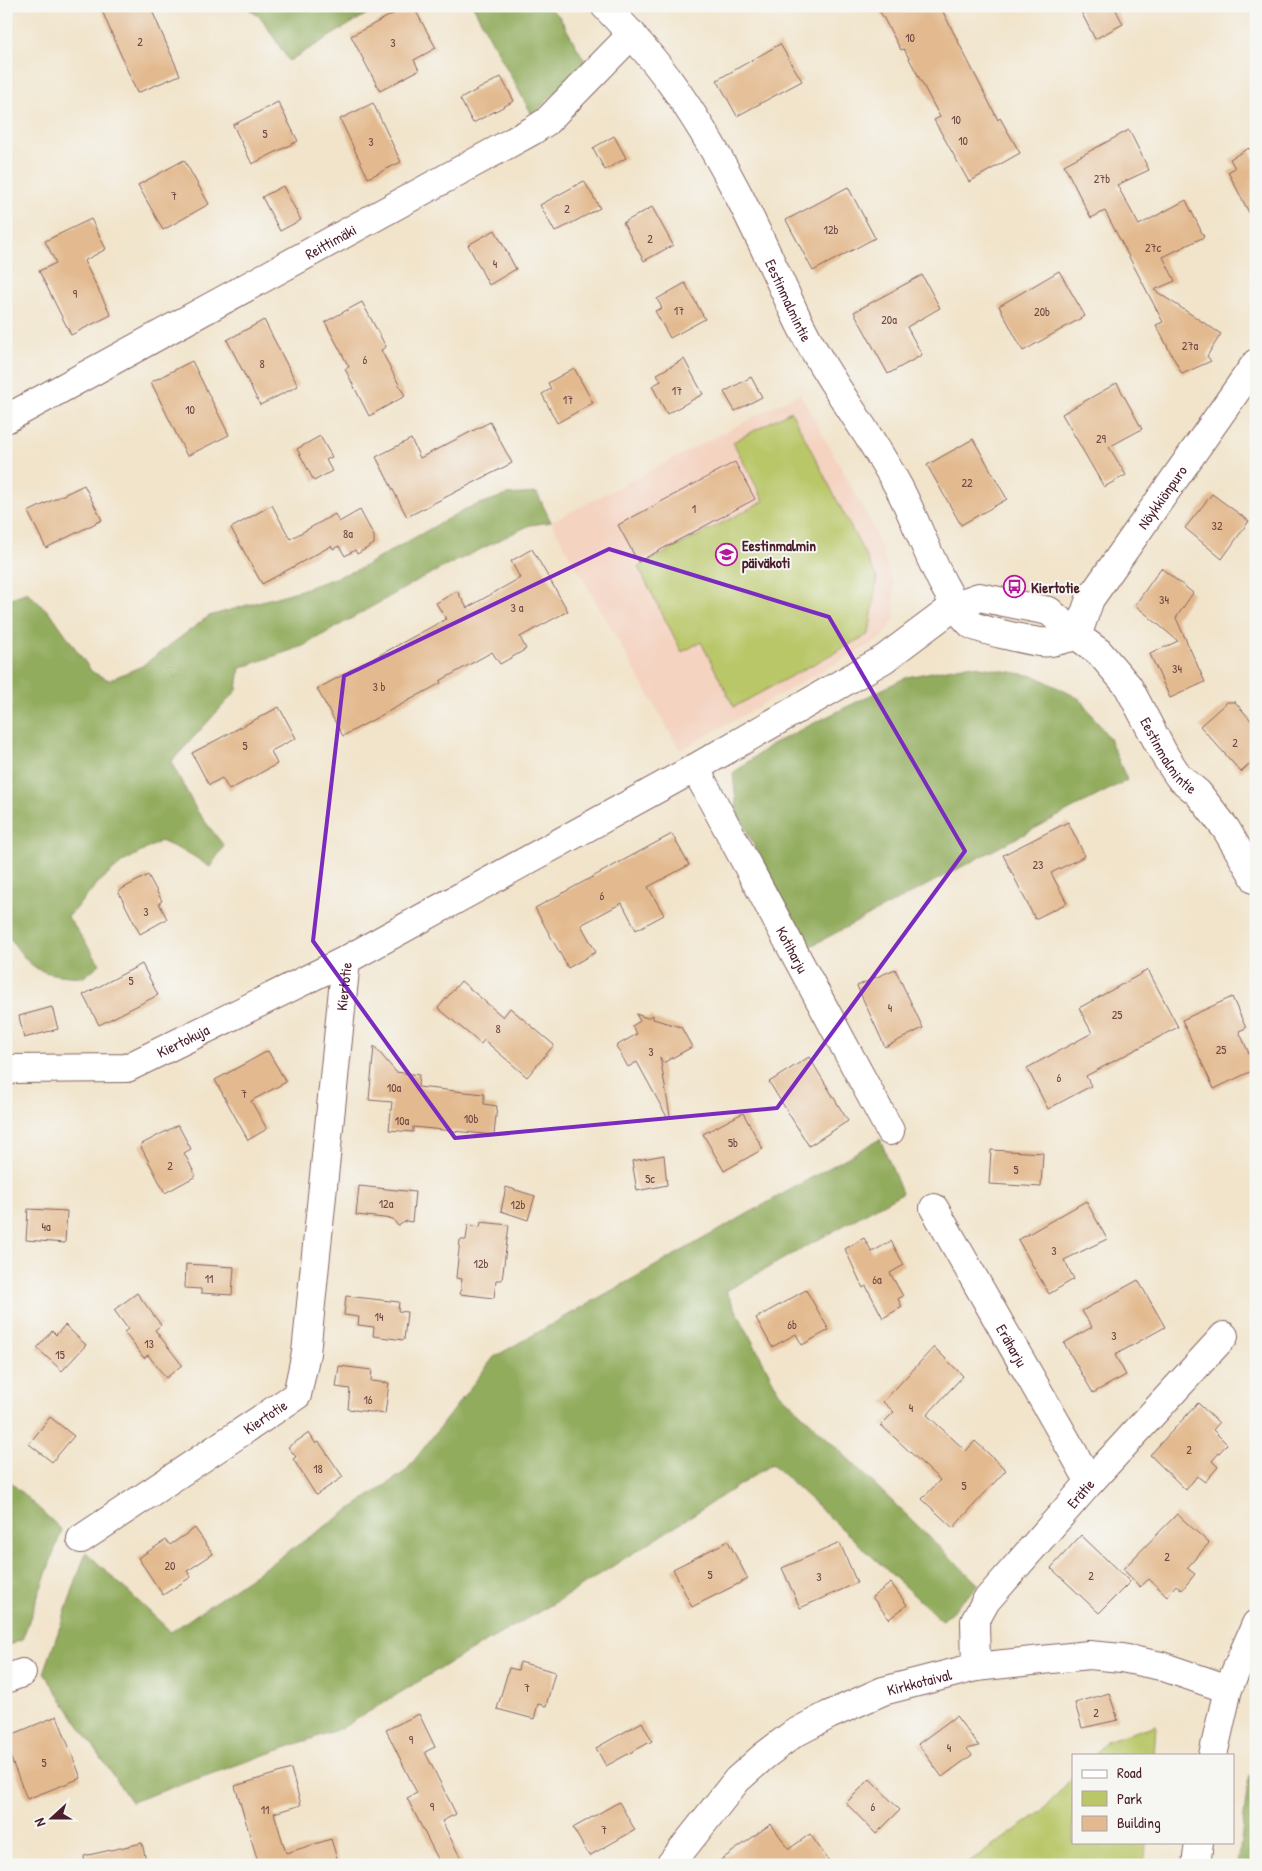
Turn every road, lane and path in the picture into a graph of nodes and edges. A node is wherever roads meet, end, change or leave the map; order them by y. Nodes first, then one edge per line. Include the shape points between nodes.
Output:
1 (605, 6) edge
2 (632, 34) junction
3 (1256, 363) edge
4 (6, 419) edge
5 (956, 605) junction
6 (1077, 636) junction
7 (695, 768) junction
8 (1254, 871) edge
9 (346, 960) junction
10 (6, 1072) edge
11 (890, 1131) dead end
12 (934, 1208) dead end
13 (1224, 1336) dead end
14 (1090, 1482) junction
15 (81, 1539) dead end
16 (1256, 1624) edge
17 (976, 1667) junction
18 (1228, 1689) junction
19 (1213, 1754) edge
20 (1199, 1844) edge
21 (670, 1865) edge
22 (1196, 1865) edge

1 - 2 street, Eestinmalmintie
2 - 4 street, Reittimäki via 546,122 532,131
2 - 5 street, Eestinmalmintie via 668,78 699,124 767,250 795,313 913,513 943,584
3 - 6 street, Nöykkiönpuro via 1090,599
5 - 6 street, Eestinmalmintie via 979,597 1049,611
5 - 7 street, Kiertotie via 884,658
6 - 8 street, Eestinmalmintie via 1099,652 1128,686 1165,756 1226,829
7 - 9 street, Kiertotie
7 - 11 street, Kotiharju
9 - 10 street, Kiertokuja via 127,1068 11,1069
9 - 15 street, Kiertotie via 306,1353 297,1395
12 - 14 street, Eräharju
13 - 14 street, Erätie
14 - 17 street, Erätie via 986,1601 975,1621
16 - 18 street
17 - 18 street, Kirkkotaival via 1089,1655 1114,1657 1161,1666
17 - 21 street, Kirkkotaival via 883,1691 793,1734 737,1780
18 - 19 street
20 - 22 street

